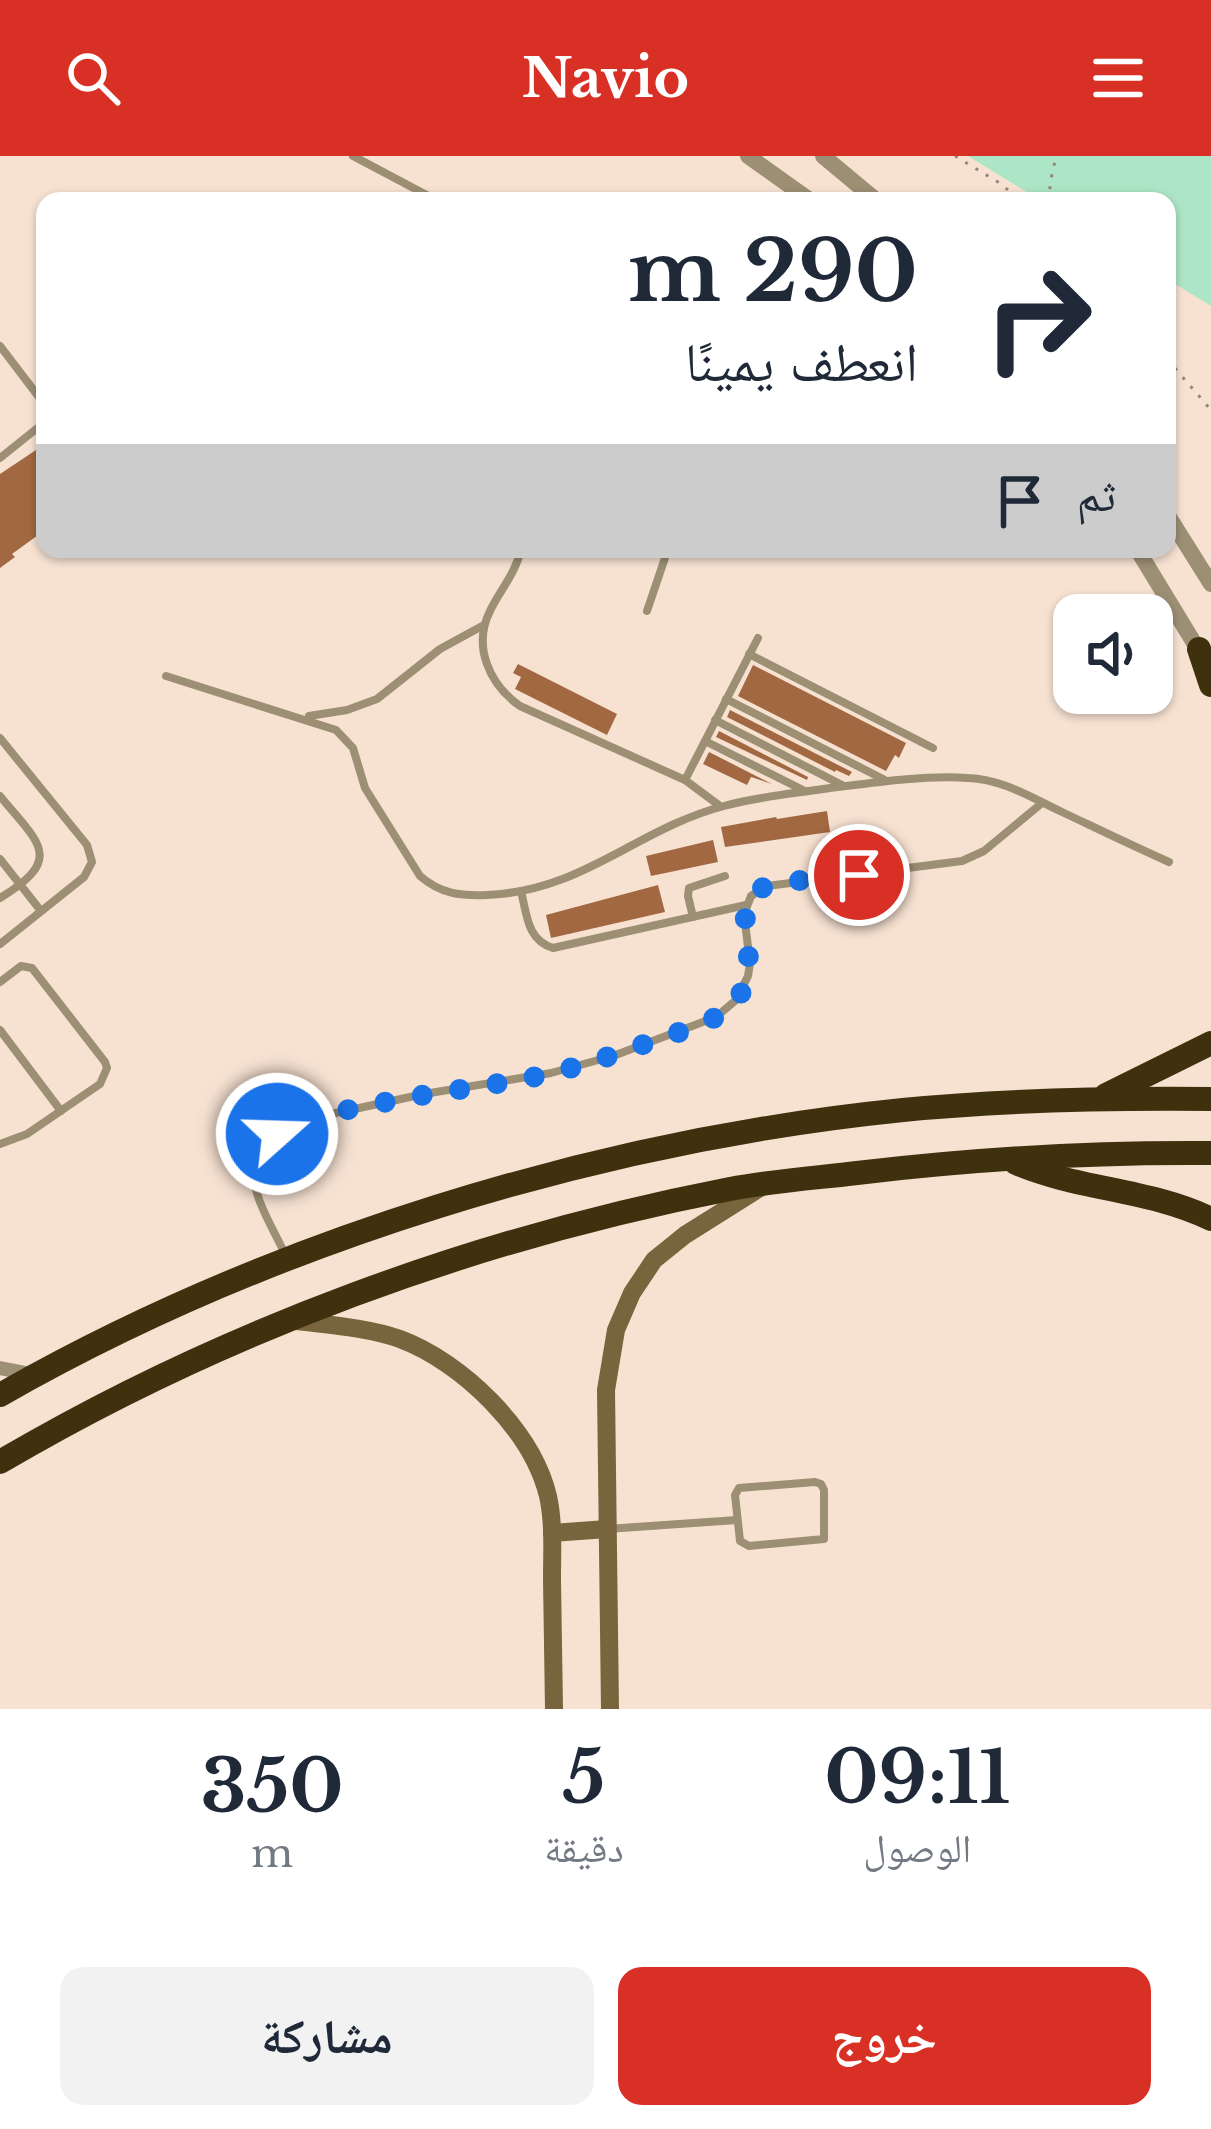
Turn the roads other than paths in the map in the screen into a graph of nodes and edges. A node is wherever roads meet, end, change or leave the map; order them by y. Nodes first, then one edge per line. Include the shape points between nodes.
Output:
1 (353, 156) edge
2 (748, 156) edge
3 (823, 156) edge
4 (421, 192) edge
5 (798, 192) edge
6 (866, 192) edge
7 (0, 346) edge
8 (36, 393) edge
9 (36, 429) edge
10 (0, 458) edge
11 (1176, 528) edge
12 (518, 558) edge
13 (665, 558) edge
14 (1143, 558) edge
15 (1211, 584) edge
16 (647, 611) dead end
17 (485, 625) junction
18 (758, 638) dead end
19 (749, 654) junction
20 (1205, 660) edge
21 (166, 676) dead end
22 (1211, 686) edge
23 (726, 699) junction
24 (299, 717) junction
25 (715, 721) junction
26 (0, 738) edge
27 (705, 741) junction
28 (934, 748) dead end
29 (685, 780) junction
30 (886, 781) junction
31 (845, 786) junction
32 (807, 791) junction
33 (0, 796) edge
34 (1042, 803) junction
35 (722, 807) junction
36 (0, 859) edge
37 (1169, 862) dead end
38 (725, 876) dead end
39 (20, 884) junction
40 (520, 891) junction
41 (0, 898) edge
42 (746, 904) junction
43 (41, 911) junction
44 (693, 917) junction
45 (0, 944) edge
46 (0, 982) edge
47 (0, 1030) edge
48 (1211, 1043) edge
49 (1099, 1098) junction
50 (1211, 1099) edge
51 (61, 1111) junction
52 (0, 1144) edge
53 (1211, 1153) edge
54 (1009, 1160) junction
55 (768, 1183) junction
56 (1211, 1219) edge
57 (288, 1260) junction
58 (287, 1320) junction
59 (0, 1368) edge
60 (36, 1375) junction
61 (0, 1396) edge
62 (0, 1462) edge
63 (737, 1520) junction
64 (607, 1529) junction
65 (552, 1533) junction
66 (554, 1709) edge
67 (610, 1709) edge

1 - 4 lane
2 - 5 street
3 - 6 street
7 - 8 lane
9 - 10 lane
11 - 15 street
12 - 17 lane
13 - 16 lane
14 - 20 street
17 - 24 lane via 377,699
17 - 29 lane via 487,665 509,698
18 - 19 lane
19 - 23 lane
19 - 28 lane
20 - 22 highway
21 - 24 lane
23 - 25 lane
23 - 30 lane
24 - 40 lane via 348,741 364,788 429,884 464,896
25 - 27 lane
25 - 31 lane
26 - 43 lane via 91,853 84,877
27 - 29 lane
27 - 32 lane
29 - 35 lane
30 - 31 lane
30 - 34 lane via 985,779
31 - 32 lane
32 - 35 lane
33 - 39 lane via 40,849 38,868
34 - 37 lane
34 - 42 lane via 962,860 767,886
35 - 40 lane via 580,874
36 - 39 lane
38 - 44 lane via 689,888
39 - 41 lane
39 - 43 lane
40 - 44 lane via 532,934 554,948
42 - 44 lane
42 - 57 lane via 748,976 716,1017 567,1069 299,1121 277,1134 255,1162 252,1182
43 - 45 lane
46 - 51 lane via 21,966 32,968 106,1062 104,1079
47 - 51 lane
48 - 49 highway
49 - 50 highway
49 - 57 highway via 899,1111 741,1133 448,1204
51 - 52 lane
53 - 54 highway
54 - 55 highway
54 - 56 highway
55 - 58 highway via 581,1223
55 - 64 main road via 669,1246 632,1293 608,1370
57 - 60 highway
58 - 62 highway via 169,1371
58 - 65 main road via 399,1339 458,1372 492,1402 532,1458
59 - 60 street
60 - 61 highway
63 - 63 lane via 746,1546 821,1541 823,1487 740,1489
63 - 64 lane
64 - 65 main road
64 - 67 main road
65 - 66 main road

